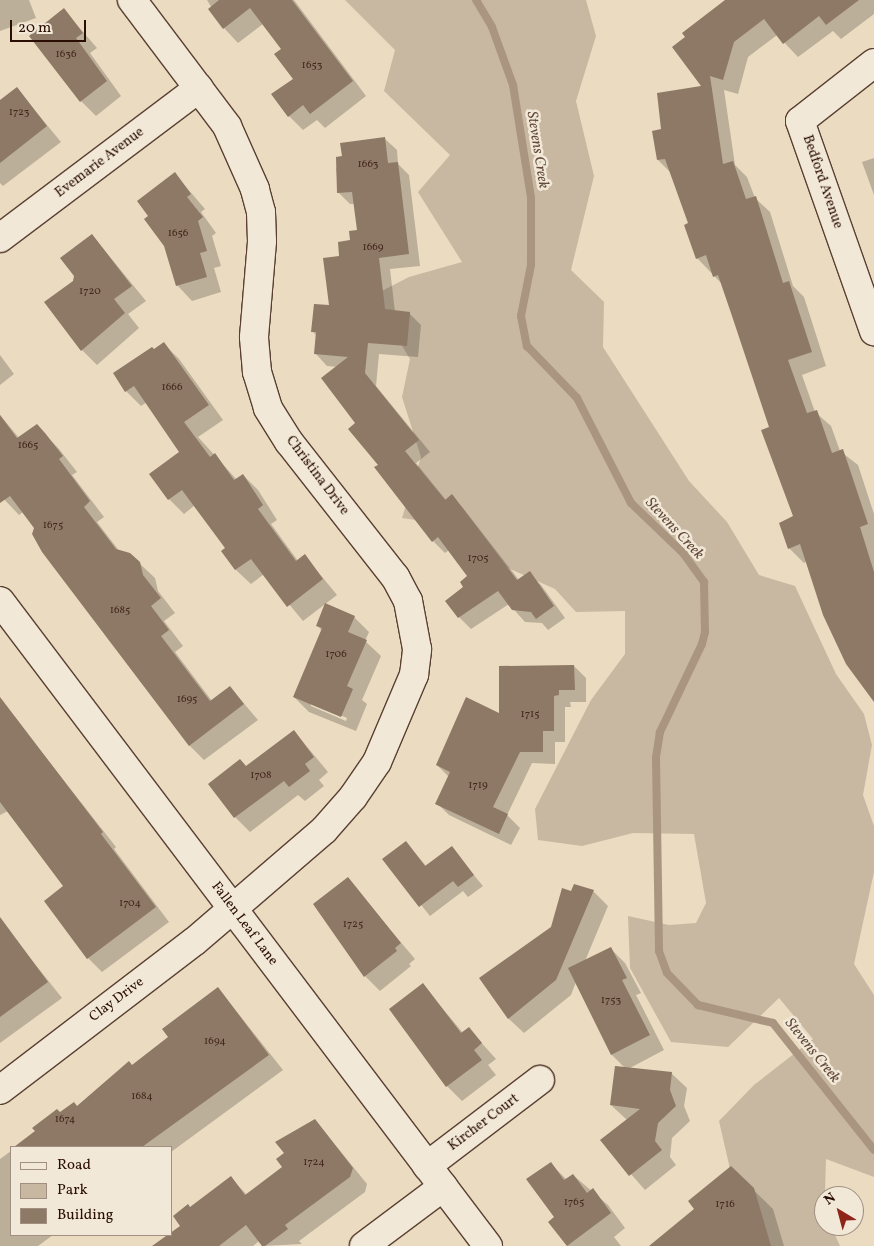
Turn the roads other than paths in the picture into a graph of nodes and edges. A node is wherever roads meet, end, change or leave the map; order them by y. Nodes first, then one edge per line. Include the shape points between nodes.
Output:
1 (132, 0) edge
2 (874, 63) edge
3 (199, 88) junction
4 (0, 238) edge
5 (874, 331) edge
6 (0, 601) edge
7 (233, 910) junction
8 (540, 1080) dead end
9 (0, 1090) edge
10 (435, 1176) junction
11 (364, 1246) edge
12 (488, 1246) edge

1 - 3 street, Christina Drive
2 - 5 street, Bedford Avenue via 800,121
3 - 4 street, Evemarie Avenue
3 - 7 street, Christina Drive via 241,151 261,212 254,337 257,372 268,408 289,442 395,577 408,602 417,650 414,675 398,717 377,762 354,797 324,830 253,889
6 - 7 street, Fallen Leaf Lane
7 - 9 street, Clay Drive
7 - 10 street, Fallen Leaf Lane
8 - 10 street, Kircher Court
10 - 11 street, Kircher Court
10 - 12 street, Fallen Leaf Lane

